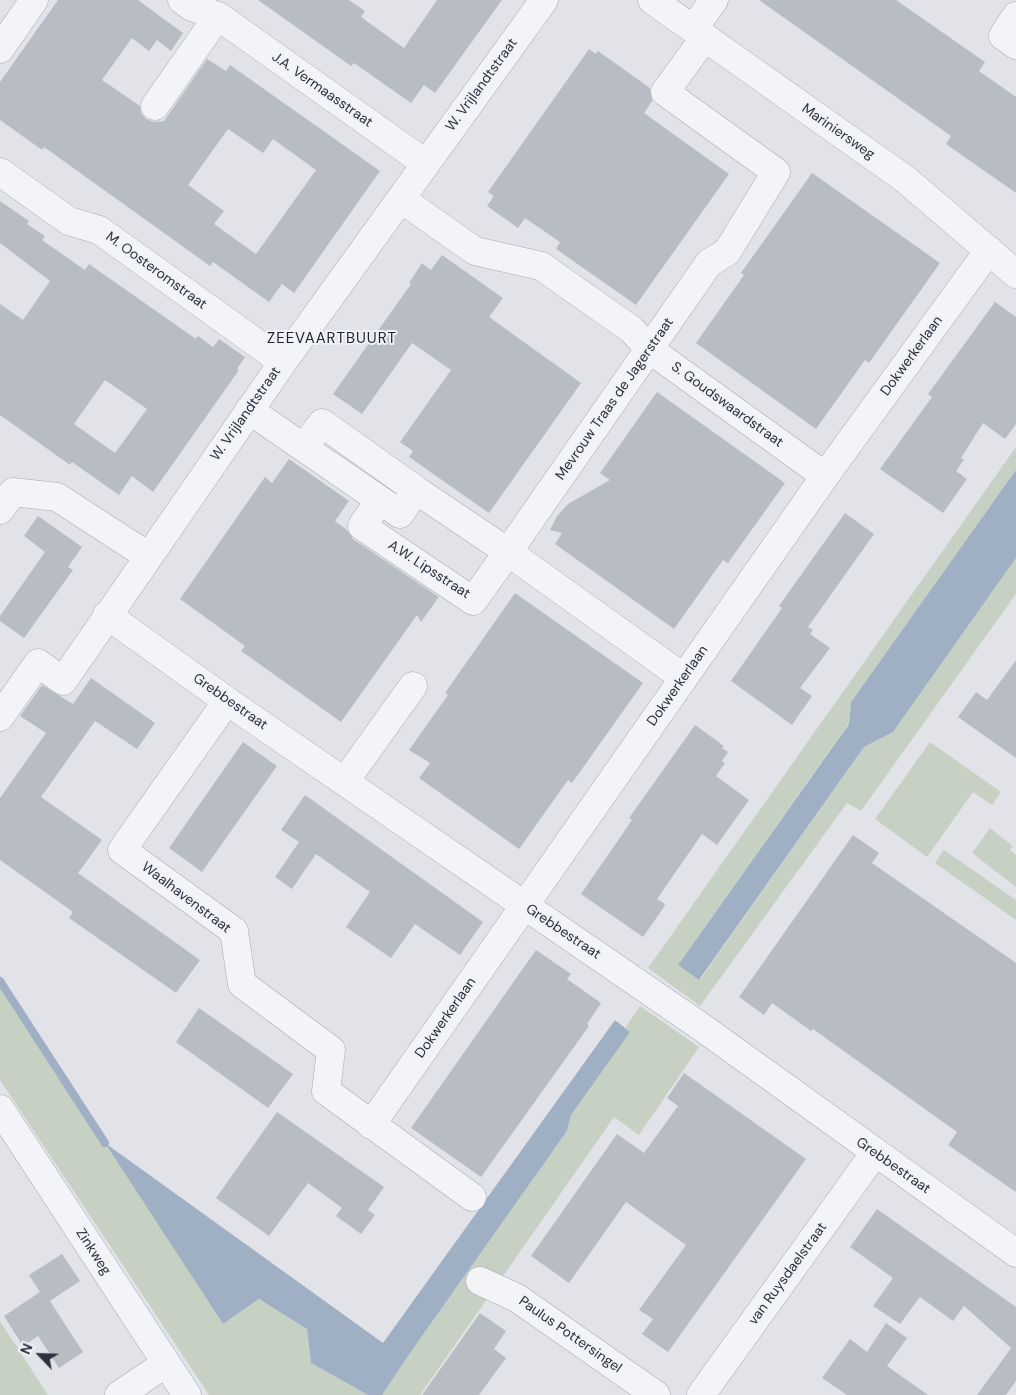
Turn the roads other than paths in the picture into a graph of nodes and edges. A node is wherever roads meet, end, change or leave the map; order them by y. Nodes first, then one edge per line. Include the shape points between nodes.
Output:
1 (34, 0) edge
2 (182, 0) edge
3 (544, 0) edge
4 (652, 0) edge
5 (714, 0) edge
6 (218, 16) junction
7 (1016, 16) edge
8 (699, 33) junction
9 (1016, 45) edge
10 (0, 49) edge
11 (155, 106) dead end
12 (425, 163) junction
13 (0, 172) edge
14 (401, 199) junction
15 (989, 250) junction
16 (1016, 274) edge
17 (649, 349) junction
18 (283, 362) junction
19 (250, 410) junction
20 (304, 447) junction
21 (825, 476) junction
22 (416, 490) junction
23 (380, 500) junction
24 (0, 510) edge
25 (508, 552) junction
26 (148, 556) junction
27 (107, 615) junction
28 (684, 678) junction
29 (413, 686) dead end
30 (227, 701) junction
31 (0, 716) edge
32 (345, 781) junction
33 (524, 906) junction
34 (0, 1109) edge
35 (371, 1125) junction
36 (874, 1154) junction
37 (472, 1197) dead end
38 (1014, 1248) edge
39 (480, 1281) dead end
40 (165, 1364) junction
41 (119, 1395) edge
42 (187, 1395) edge
43 (656, 1395) edge
44 (701, 1395) edge

1 - 10 street
2 - 6 street, J.A. Vermaasstraat
3 - 12 street, W. Vrijlandtstraat
4 - 8 street, Mariniersweg
5 - 8 street
6 - 11 street
6 - 12 street, J.A. Vermaasstraat
7 - 9 street via 1003,36
8 - 15 street, Mariniersweg via 905,179
8 - 17 street, Mevrouw Traas de Jagerstraat via 664,92 776,172 727,252 709,263
12 - 14 street, W. Vrijlandtstraat
13 - 18 street, M. Oosteromstraat via 69,221 99,230
14 - 17 street, S. Goudswaardstraat via 475,251 541,266 632,330
14 - 18 street, W. Vrijlandtstraat
15 - 16 street, Mariniersweg
15 - 21 street, Dokwerkerlaan
17 - 21 street, S. Goudswaardstraat
17 - 25 street, Mevrouw Traas de Jagerstraat
18 - 19 street, W. Vrijlandtstraat
19 - 20 street
19 - 26 street, W. Vrijlandtstraat
20 - 22 street via 322,423
20 - 23 street
21 - 28 street, Dokwerkerlaan
22 - 23 street via 400,514
22 - 25 street
23 - 25 street, A.W. Lipsstraat via 362,526 473,601
24 - 26 street via 13,492 57,497
25 - 28 street
26 - 27 street, W. Vrijlandtstraat
27 - 30 street, Grebbestraat
27 - 31 street, W. Vrijlandtstraat via 63,681 38,663
28 - 33 street, Dokwerkerlaan
29 - 32 street
30 - 32 street, Grebbestraat
30 - 35 street, Waalhavenstraat via 122,850 234,932 242,984 331,1050 326,1091
32 - 33 street, Grebbestraat
33 - 35 street, Dokwerkerlaan
33 - 36 street, Grebbestraat via 700,1026
34 - 40 street, Zinkweg
35 - 37 street, Waalhavenstraat
36 - 38 street, Grebbestraat
36 - 44 street, van Ruysdaelstraat
39 - 43 street, Paulus Pottersingel via 518,1298
40 - 41 street
40 - 42 street, Zinkweg

